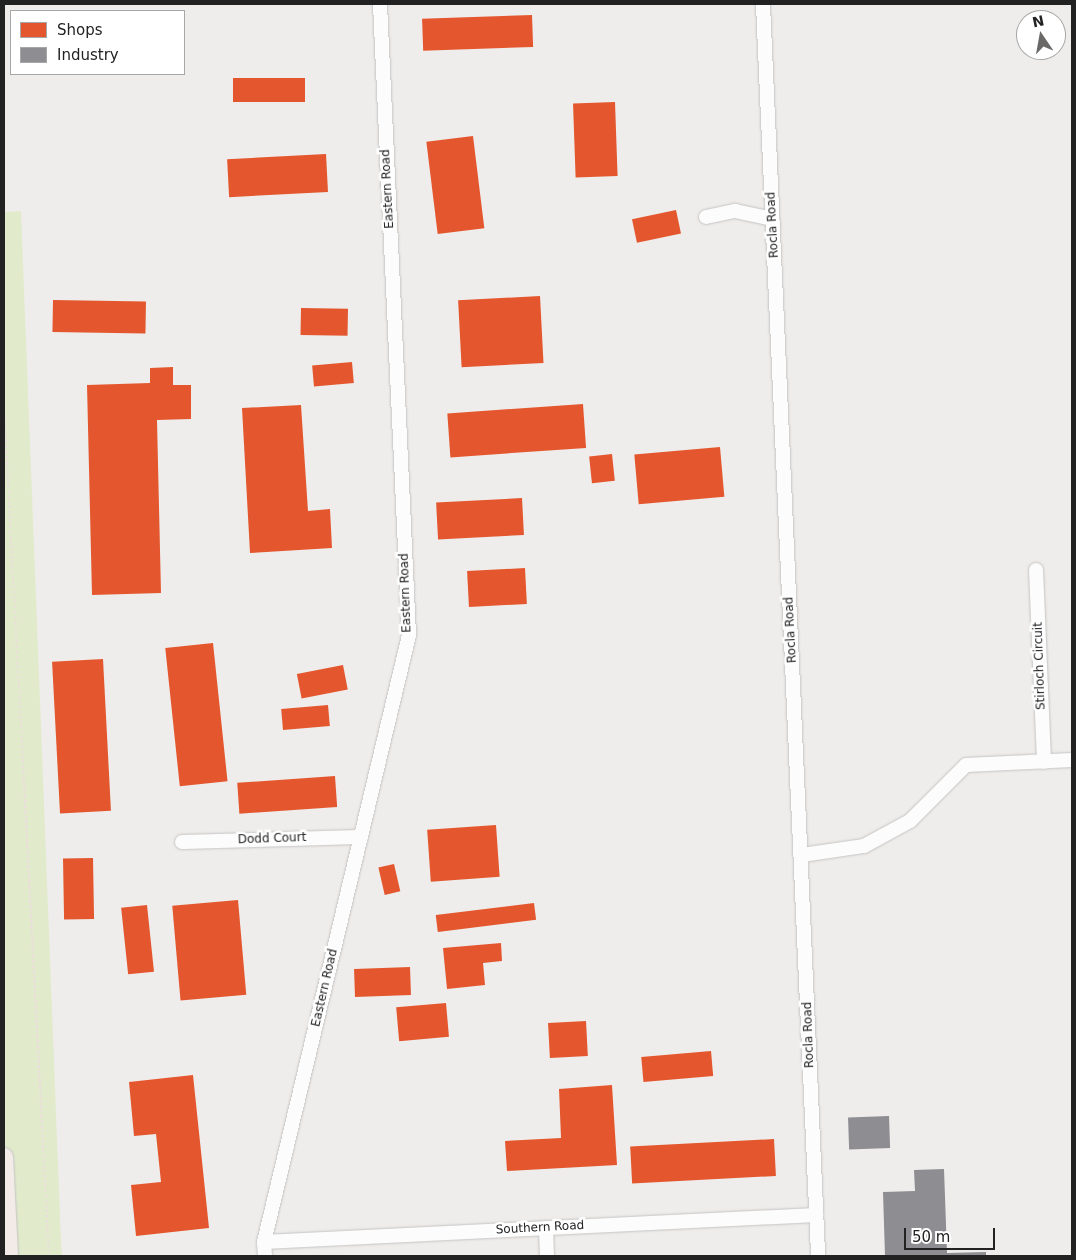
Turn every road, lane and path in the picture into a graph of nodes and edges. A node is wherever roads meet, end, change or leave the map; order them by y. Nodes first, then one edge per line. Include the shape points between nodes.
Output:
1 (380, 4) edge
2 (762, 4) edge
3 (706, 217) dead end
4 (772, 219) junction
5 (4, 406) edge
6 (1036, 570) dead end
7 (1072, 760) edge
8 (1044, 762) junction
9 (361, 837) junction
10 (182, 842) dead end
11 (802, 854) junction
12 (4, 1157) edge
13 (816, 1215) junction
14 (546, 1228) junction
15 (264, 1242) junction
16 (9, 1256) edge
17 (48, 1256) edge
18 (265, 1256) edge
19 (547, 1256) edge
20 (818, 1256) edge

1 - 9 street, Eastern Road via 409,635
2 - 4 street, Rocla Road
3 - 4 street via 735,211
4 - 11 street, Rocla Road
5 - 17 path
6 - 8 street, Stirloch Circuit
7 - 8 street
8 - 11 street via 966,765 910,821 864,846
9 - 10 street, Dodd Court
9 - 15 street, Eastern Road
11 - 13 street, Rocla Road
12 - 16 main road
13 - 14 street, Southern Road
13 - 20 street, Rocla Road
14 - 15 street, Southern Road
14 - 19 street
15 - 18 street, Eastern Road

